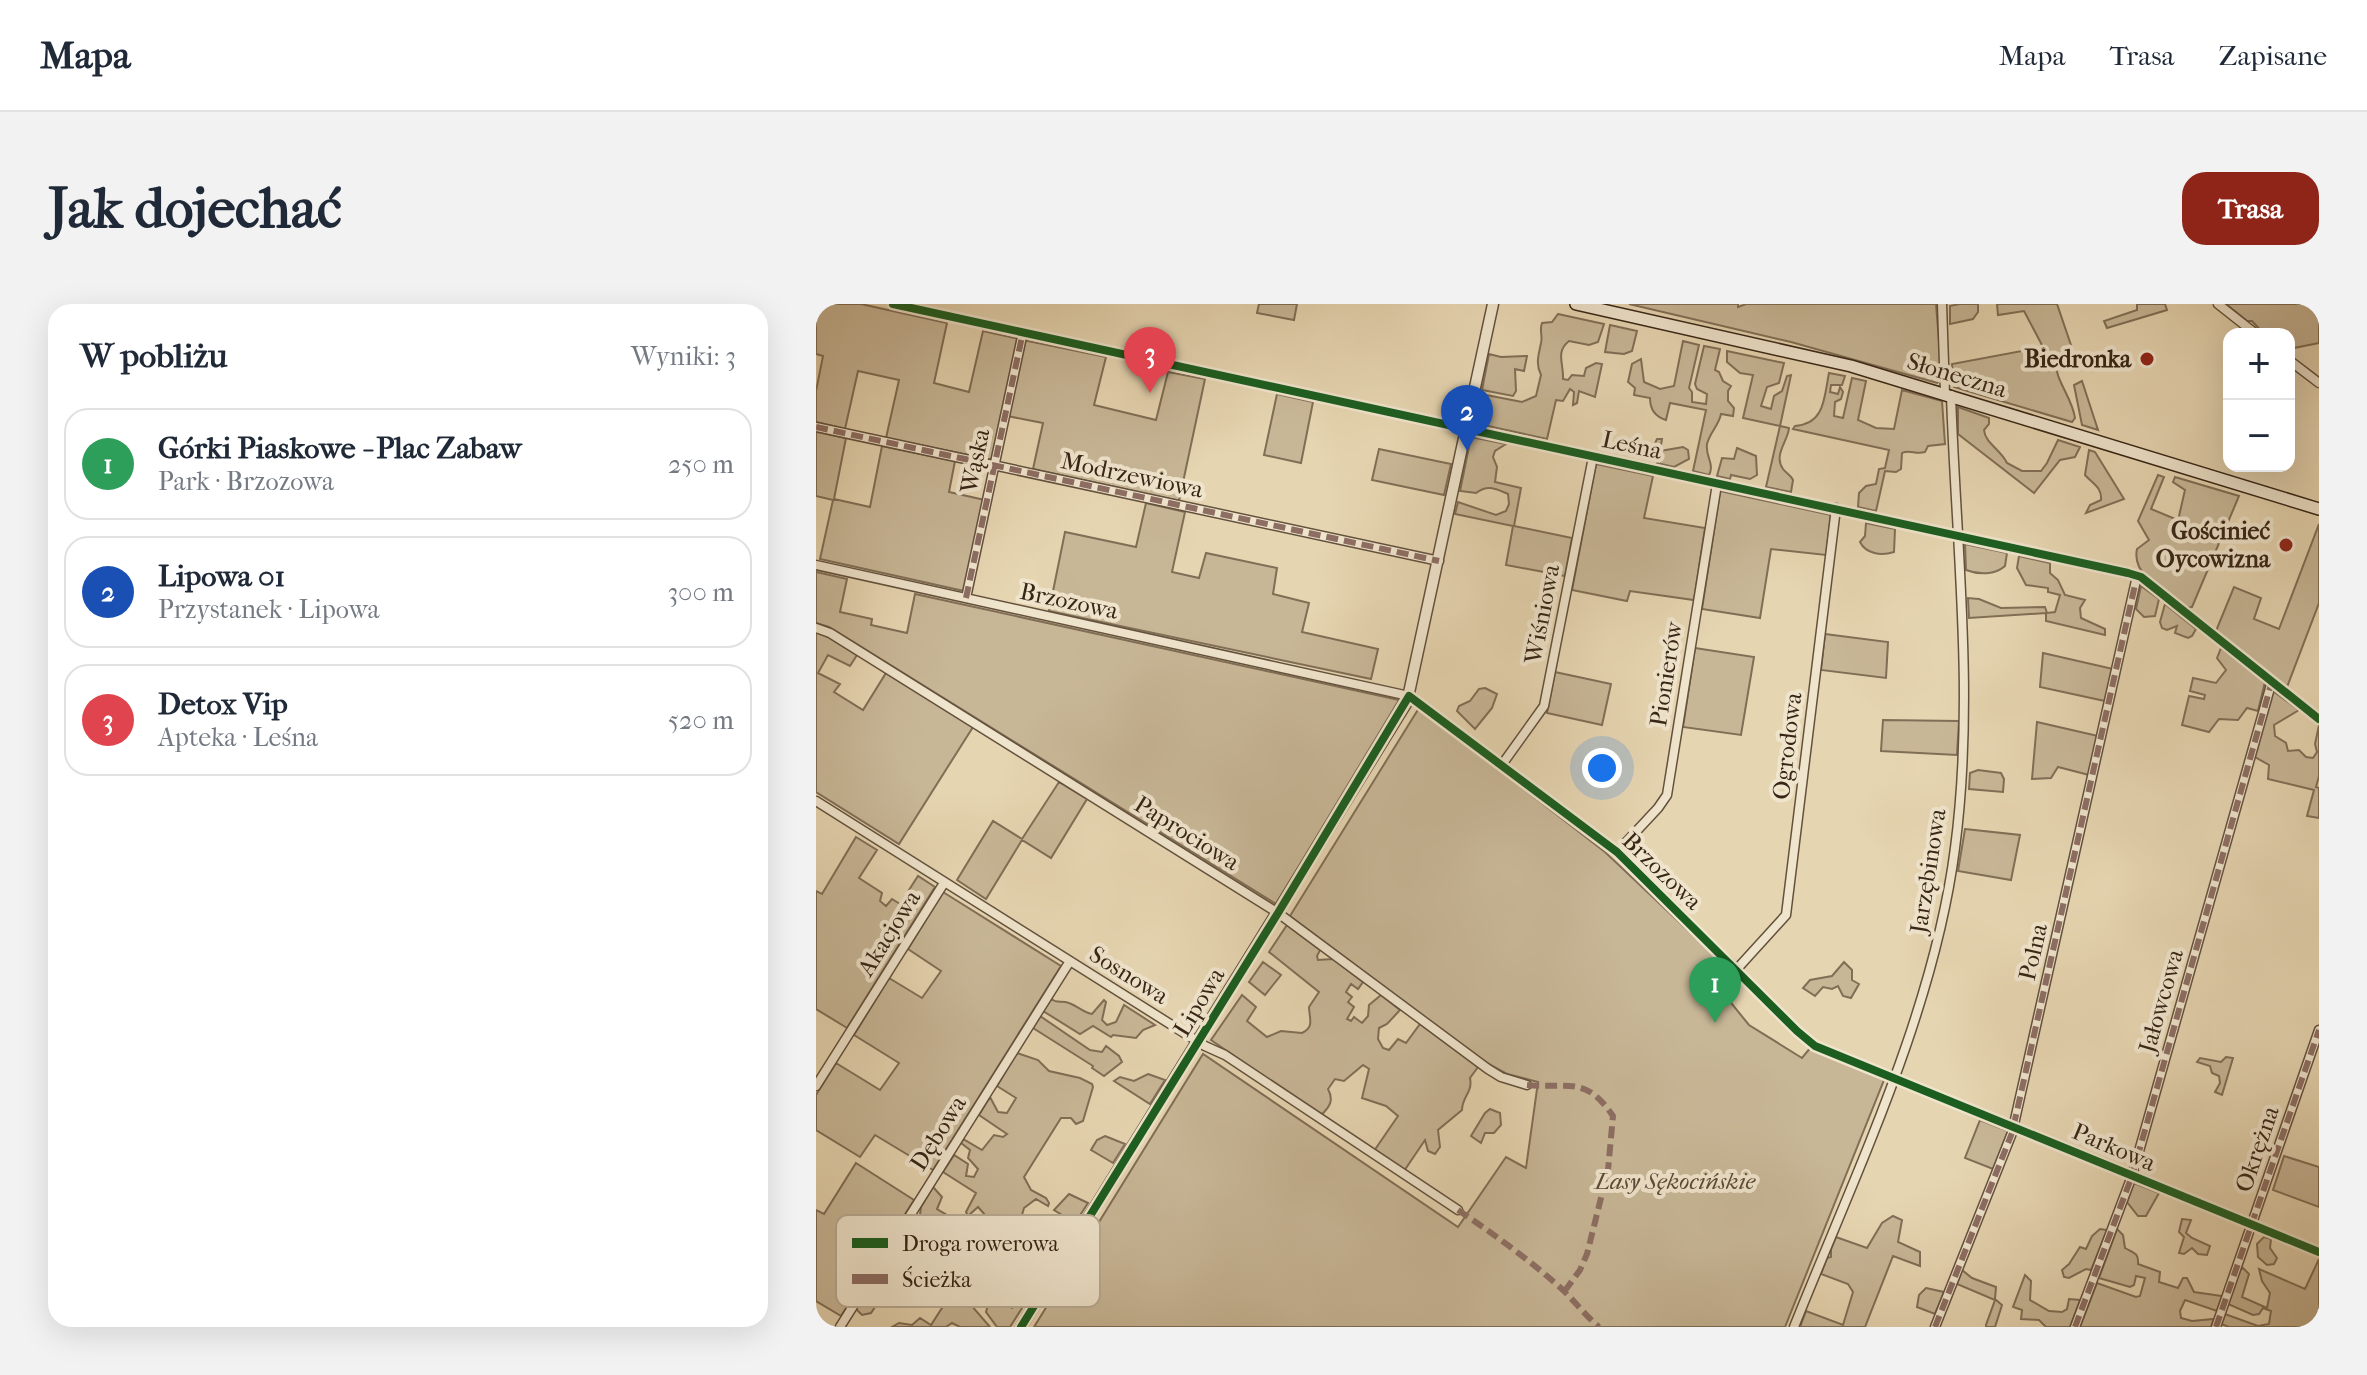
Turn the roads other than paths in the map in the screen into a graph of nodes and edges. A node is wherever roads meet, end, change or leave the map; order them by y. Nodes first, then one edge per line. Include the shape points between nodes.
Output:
1 (893, 304) edge
2 (1493, 304) edge
3 (1576, 304) edge
4 (1942, 304) edge
5 (2218, 304) edge
6 (2248, 328) edge
7 (1023, 332) junction
8 (2295, 365) edge
9 (2319, 383) edge
10 (1948, 394) junction
11 (816, 427) edge
12 (1467, 429) junction
13 (1593, 457) junction
14 (995, 465) junction
15 (1717, 484) junction
16 (1836, 508) junction
17 (2319, 509) edge
18 (1959, 535) junction
19 (1439, 561) junction
20 (816, 565) edge
21 (2137, 576) junction
22 (966, 598) junction
23 (816, 628) edge
24 (2272, 681) junction
25 (1409, 696) junction
26 (2319, 719) edge
27 (1501, 766) junction
28 (817, 803) edge
29 (1617, 852) junction
30 (944, 883) junction
31 (1278, 913) junction
32 (1070, 961) junction
33 (1736, 970) junction
34 (2319, 1030) edge
35 (1199, 1042) junction
36 (1893, 1079) junction
37 (1527, 1085) dead end
38 (816, 1086) edge
39 (2014, 1127) junction
40 (2132, 1176) junction
41 (1458, 1210) dead end
42 (910, 1215) edge
43 (1091, 1215) edge
44 (2251, 1225) junction
45 (2319, 1252) edge
46 (853, 1307) edge
47 (1033, 1307) edge
48 (840, 1327) edge
49 (1021, 1327) edge
50 (1794, 1327) edge
51 (1935, 1327) edge
52 (2075, 1327) edge
53 (2216, 1327) edge

1 - 7 street, Leśna
2 - 12 street, Lipowa
3 - 10 main road, Słoneczna via 1821,358
4 - 10 street, Jarzębinowa
5 - 6 street
7 - 12 street, Leśna
7 - 14 street, Wąska
8 - 9 street
10 - 17 main road, Słoneczna
10 - 18 street, Jarzębinowa
11 - 14 street, Modrzewiowa
12 - 13 street, Leśna
12 - 19 street, Lipowa
13 - 15 street, Leśna
13 - 27 street, Wiśniowa via 1544,706
14 - 19 street, Modrzewiowa
14 - 22 street, Wąska
15 - 16 street, Leśna
15 - 29 street, Pionierów via 1667,798
16 - 18 street, Leśna
16 - 33 street, Ogrodowa via 1786,915
18 - 21 street, Leśna
18 - 36 street, Jarzębinowa via 1964,711 1955,848 1926,988
19 - 25 street, Lipowa
20 - 22 street, Brzozowa
21 - 24 street, Leśna
21 - 39 street, Polna
22 - 25 street, Brzozowa
23 - 31 street, Paprociowa
24 - 26 street, Leśna
24 - 40 street, Jałowcowa
25 - 27 street, Brzozowa
25 - 31 street, Lipowa
27 - 29 street, Brzozowa
28 - 30 street, Sosnowa
29 - 33 street, Brzozowa
30 - 32 street, Sosnowa
30 - 38 street, Akacjowa
31 - 35 street, Lipowa
31 - 37 street, Paprociowa via 1488,1069
32 - 35 street, Sosnowa
32 - 42 street, Dębowa
33 - 36 street, Brzozowa via 1815,1046
34 - 44 street, Okrężna
35 - 41 street, Sosnowa
35 - 43 street, Lipowa
36 - 39 street, Parkowa
36 - 50 street, Jarzębinowa
39 - 40 street, Parkowa
39 - 51 street, Polna
40 - 44 street, Parkowa
40 - 52 street, Jałowcowa
44 - 45 street, Parkowa
44 - 53 street, Okrężna
46 - 48 street, Dębowa
47 - 49 street, Lipowa

